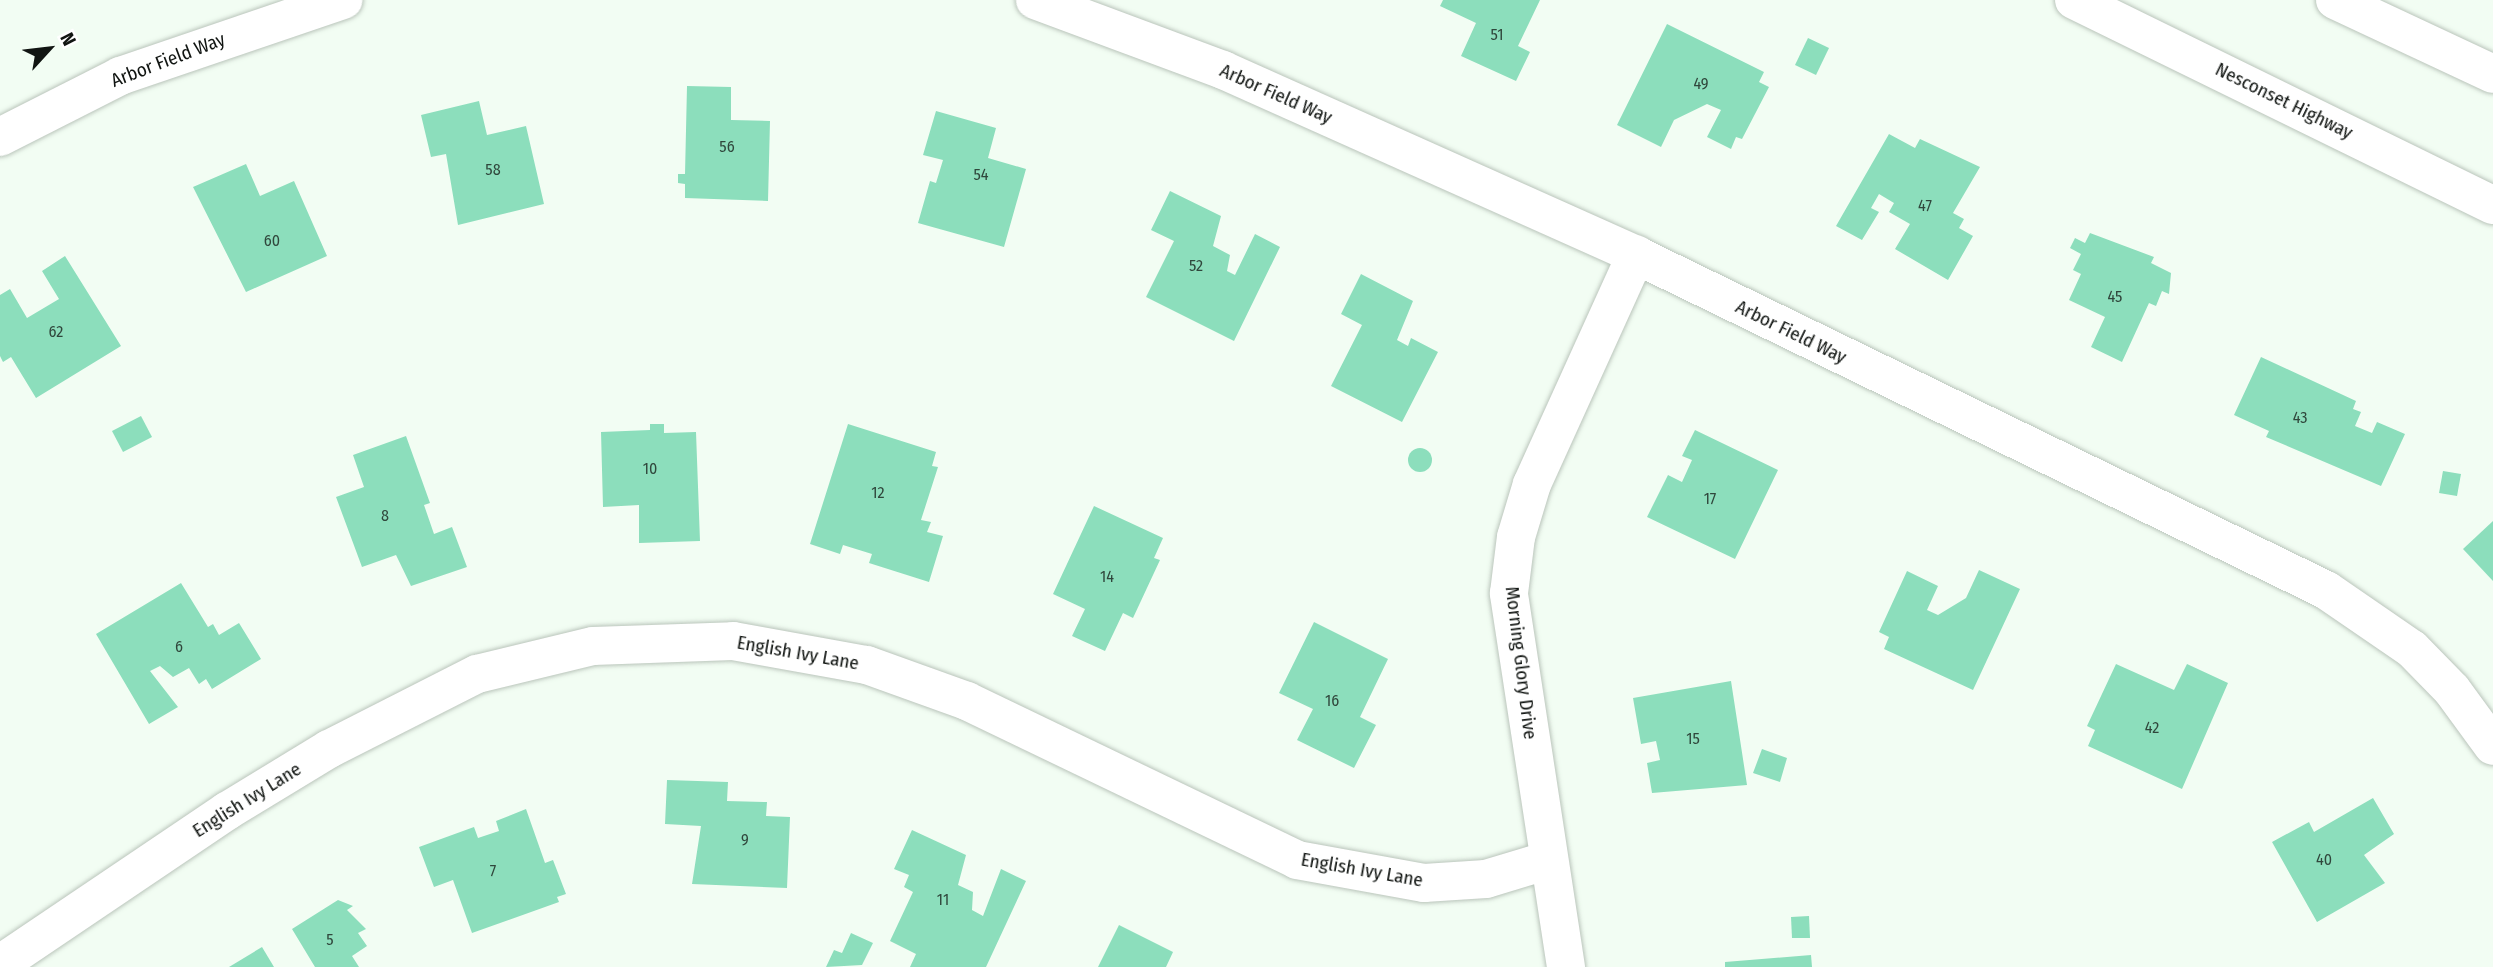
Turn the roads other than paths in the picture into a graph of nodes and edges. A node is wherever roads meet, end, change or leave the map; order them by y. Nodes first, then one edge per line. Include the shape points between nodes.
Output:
1 (343, 0) edge
2 (1035, 0) edge
3 (2074, 0) edge
4 (2352, 4) edge
5 (2493, 74) edge
6 (0, 137) edge
7 (2493, 205) edge
8 (1636, 256) junction
9 (2493, 746) edge
10 (1549, 860) junction
11 (0, 964) edge
12 (1566, 967) edge

1 - 6 main road, Arbor Field Way via 120,76
2 - 8 main road, Arbor Field Way via 1223,70
3 - 7 main road, Nesconset Highway
4 - 5 main road
8 - 9 main road, Arbor Field Way via 2326,590 2412,649 2460,700
8 - 10 main road, Morning Glory Drive via 1532,484 1516,537 1509,593
10 - 11 main road, English Ivy Lane via 1486,879 1424,883 1297,860 967,702 867,665 733,641 593,646 477,674 329,750 227,811
10 - 12 main road, Morning Glory Drive

